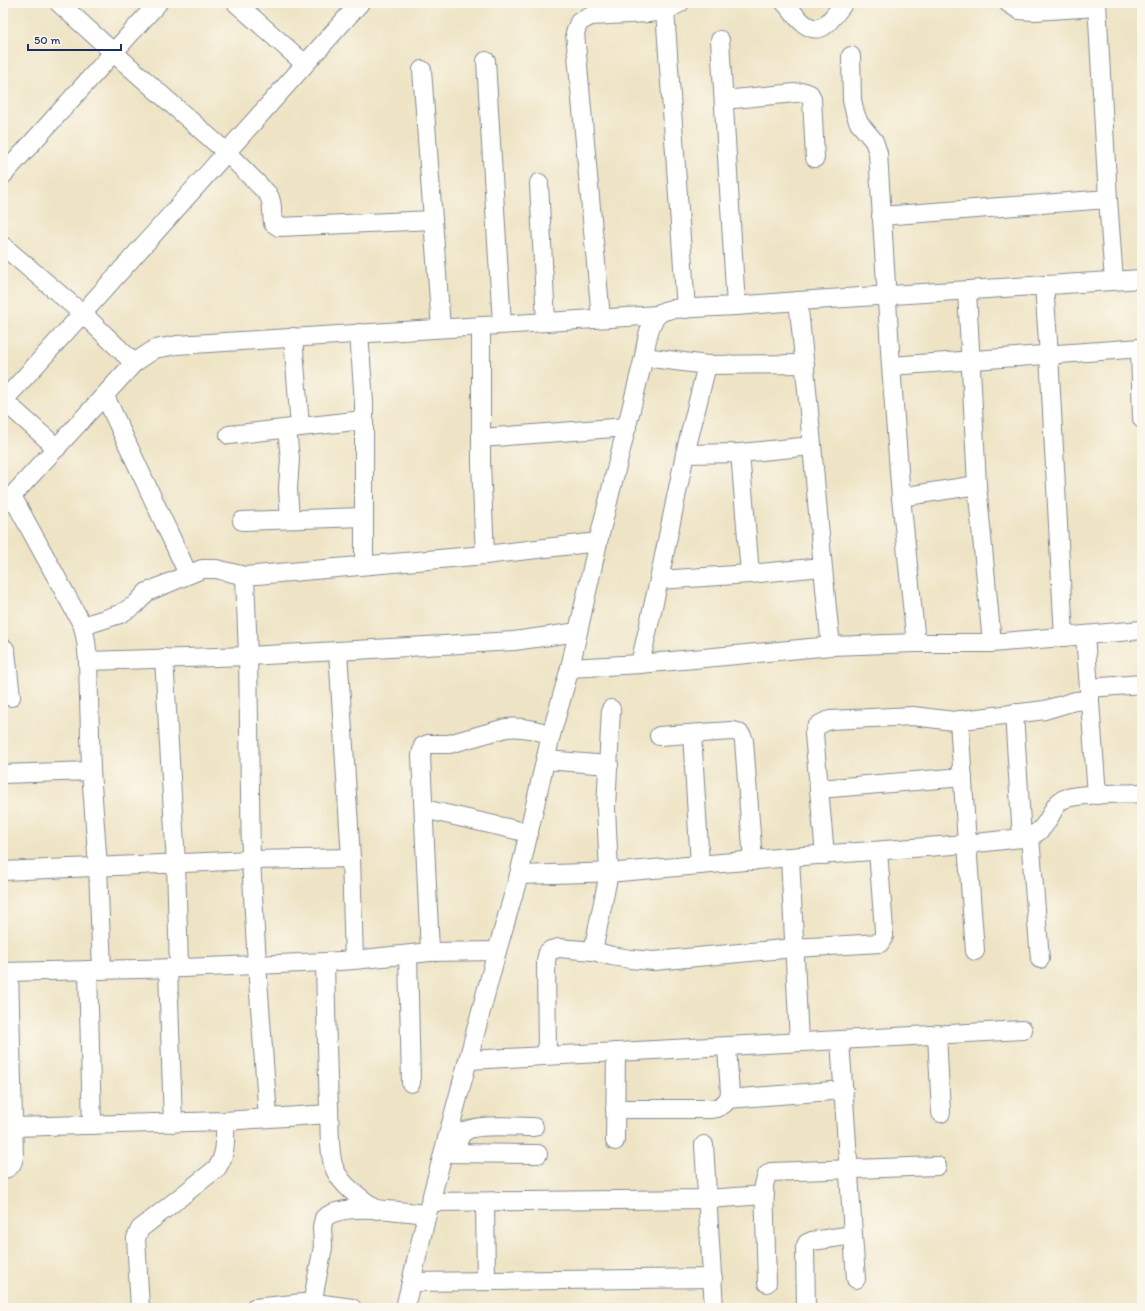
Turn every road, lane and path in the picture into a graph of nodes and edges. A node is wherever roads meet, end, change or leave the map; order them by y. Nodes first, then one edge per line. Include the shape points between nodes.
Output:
1 (59, 3) edge
2 (158, 3) edge
3 (236, 3) edge
4 (360, 3) edge
5 (785, 3) edge
6 (844, 3) edge
7 (1008, 3) edge
8 (1097, 5) edge
9 (673, 7) edge
10 (720, 40) dead end
11 (114, 53) junction
12 (851, 56) dead end
13 (486, 61) dead end
14 (305, 64) junction
15 (422, 70) dead end
16 (724, 100) junction
17 (226, 152) junction
18 (814, 158) dead end
19 (3, 175) edge
20 (539, 183) dead end
21 (1108, 199) junction
22 (881, 216) junction
23 (433, 220) junction
24 (3, 246) edge
25 (1142, 279) edge
26 (1114, 281) junction
27 (1044, 285) junction
28 (967, 291) junction
29 (887, 296) junction
30 (798, 301) junction
31 (736, 306) junction
32 (686, 309) junction
33 (83, 314) junction
34 (658, 315) junction
35 (601, 318) junction
36 (546, 322) junction
37 (502, 324) junction
38 (481, 326) junction
39 (441, 328) junction
40 (359, 333) junction
41 (292, 337) junction
42 (1141, 348) edge
43 (1049, 355) junction
44 (644, 357) junction
45 (970, 360) junction
46 (134, 363) junction
47 (805, 364) junction
48 (707, 365) junction
49 (891, 366) junction
50 (105, 396) junction
51 (3, 400) edge
52 (1142, 419) edge
53 (364, 420) junction
54 (627, 427) junction
55 (293, 428) junction
56 (229, 435) dead end
57 (481, 438) junction
58 (812, 446) junction
59 (57, 448) junction
60 (740, 453) junction
61 (685, 454) junction
62 (978, 484) junction
63 (901, 497) junction
64 (8, 500) edge
65 (363, 517) junction
66 (290, 519) junction
67 (242, 521) dead end
68 (598, 542) junction
69 (485, 555) junction
70 (364, 565) junction
71 (822, 567) junction
72 (188, 574) junction
73 (750, 574) junction
74 (245, 576) junction
75 (659, 580) junction
76 (83, 626) junction
77 (1142, 630) edge
78 (578, 632) junction
79 (1085, 635) junction
80 (1064, 636) junction
81 (916, 643) junction
82 (992, 643) junction
83 (831, 646) junction
84 (3, 648) edge
85 (338, 651) junction
86 (248, 656) junction
87 (164, 658) junction
88 (88, 661) junction
89 (640, 664) junction
90 (570, 668) junction
91 (1142, 684) edge
92 (1089, 694) junction
93 (11, 697) dead end
94 (611, 709) dead end
95 (1014, 713) junction
96 (959, 720) junction
97 (692, 734) junction
98 (551, 735) junction
99 (659, 736) dead end
100 (546, 760) junction
101 (608, 764) junction
102 (91, 771) junction
103 (3, 774) edge
104 (963, 777) junction
105 (819, 789) junction
106 (1142, 793) edge
107 (1097, 795) junction
108 (424, 809) junction
109 (529, 833) junction
110 (1026, 838) junction
111 (967, 844) junction
112 (878, 851) junction
113 (825, 855) junction
114 (351, 858) junction
115 (790, 858) junction
116 (251, 860) junction
117 (753, 861) junction
118 (176, 864) junction
119 (700, 865) junction
120 (98, 867) junction
121 (3, 871) edge
122 (608, 873) junction
123 (519, 875) junction
124 (794, 948) junction
125 (497, 951) junction
126 (593, 951) junction
127 (975, 951) dead end
128 (430, 952) junction
129 (408, 955) junction
130 (1040, 959) dead end
131 (354, 960) junction
132 (325, 962) junction
133 (257, 965) junction
134 (173, 968) junction
135 (95, 970) junction
136 (6, 972) edge
137 (1023, 1030) dead end
138 (937, 1034) junction
139 (840, 1040) junction
140 (799, 1042) junction
141 (727, 1047) junction
142 (616, 1052) junction
143 (547, 1055) junction
144 (469, 1060) junction
145 (8, 1078) edge
146 (411, 1083) dead end
147 (844, 1090) junction
148 (728, 1099) junction
149 (615, 1110) junction
150 (941, 1113) dead end
151 (329, 1114) junction
152 (268, 1118) junction
153 (225, 1121) junction
154 (173, 1123) junction
155 (92, 1125) junction
156 (14, 1127) junction
157 (534, 1127) dead end
158 (614, 1141) dead end
159 (704, 1145) dead end
160 (449, 1153) junction
161 (538, 1154) dead end
162 (937, 1166) dead end
163 (849, 1169) junction
164 (3, 1170) edge
165 (765, 1195) junction
166 (708, 1199) junction
167 (485, 1202) junction
168 (429, 1208) junction
169 (377, 1210) junction
170 (853, 1235) junction
171 (713, 1278) junction
172 (856, 1279) dead end
173 (486, 1281) junction
174 (412, 1282) junction
175 (767, 1283) dead end
176 (312, 1304) junction
177 (274, 1307) edge
178 (806, 1307) dead end
179 (140, 1308) edge
180 (254, 1308) edge
181 (352, 1308) edge
182 (405, 1308) edge
183 (714, 1308) edge

1 - 11 street
2 - 11 street
3 - 14 street
4 - 14 street
5 - 6 street via 807,27 816,30 824,26
7 - 8 street via 1019,10 1034,11
8 - 21 street
9 - 32 street
9 - 35 street via 648,13 592,16 580,22 575,33
10 - 16 street
11 - 17 street
11 - 19 street
12 - 22 street via 852,100 855,113 874,141 878,153
13 - 37 street
14 - 17 street
15 - 23 street
16 - 18 street via 805,92 810,94
16 - 31 street
17 - 23 street via 268,194 272,200 273,223 279,227
17 - 33 street
20 - 36 street
21 - 22 street
21 - 26 street
22 - 29 street
23 - 39 street
24 - 33 street
25 - 26 street
26 - 27 street
27 - 28 street
27 - 43 street
28 - 29 street
28 - 45 street
29 - 30 street
29 - 49 street
30 - 31 street
30 - 47 street
31 - 32 street
32 - 34 street via 672,309
33 - 46 street
33 - 51 street
34 - 35 street
34 - 44 street via 648,335
35 - 36 street
36 - 37 street
37 - 38 street
38 - 39 street
38 - 57 street
39 - 40 street
40 - 41 street
40 - 53 street
41 - 46 street via 177,344 155,349
41 - 55 street
42 - 43 street
42 - 52 street
43 - 45 street
43 - 80 street
44 - 48 street
44 - 54 street
45 - 49 street
45 - 62 street
46 - 50 street
47 - 48 street
47 - 58 street
48 - 61 street
49 - 63 street
50 - 59 street
50 - 72 street
51 - 59 street
53 - 55 street
53 - 65 street
54 - 57 street
54 - 68 street
55 - 56 street
55 - 66 street via 288,489
57 - 69 street
58 - 60 street
58 - 71 street
59 - 64 street
60 - 61 street
60 - 73 street
61 - 75 street
62 - 63 street
62 - 82 street
63 - 81 street
64 - 76 street
65 - 66 street
65 - 70 street
66 - 67 street
68 - 69 street
68 - 78 street
69 - 70 street
70 - 74 street
71 - 73 street
71 - 83 street
72 - 74 street via 210,569
72 - 76 street via 147,592 136,605 120,614
73 - 75 street
74 - 86 street
75 - 89 street
76 - 88 street
77 - 79 street
78 - 85 street via 514,641
78 - 90 street
79 - 80 street
79 - 92 street
80 - 82 street
81 - 82 street
81 - 83 street
83 - 89 street
84 - 93 street via 6,652
85 - 86 street
85 - 114 street
86 - 87 street
86 - 116 street
87 - 88 street
87 - 118 street
88 - 102 street
89 - 90 street
90 - 98 street
91 - 92 street
92 - 95 street via 1045,710
92 - 107 street
94 - 101 street
95 - 96 street
95 - 110 street
96 - 104 street
96 - 105 street via 913,716 830,720 821,723 814,729
97 - 99 street
97 - 117 street via 736,731 742,737
97 - 119 street
98 - 100 street
98 - 108 street via 515,727 449,744 425,745 421,756
100 - 101 street
100 - 109 street
101 - 122 street
102 - 103 street
102 - 120 street
104 - 105 street
104 - 111 street
105 - 113 street
106 - 107 street
107 - 110 street via 1062,799 1042,829
108 - 109 street
108 - 128 street
109 - 123 street
110 - 111 street
110 - 130 street
111 - 112 street
111 - 127 street
112 - 113 street
112 - 124 street via 884,930 880,943
113 - 115 street
114 - 116 street
114 - 131 street
115 - 117 street
115 - 124 street
116 - 118 street
116 - 133 street
117 - 119 street
118 - 120 street
118 - 134 street
119 - 122 street
120 - 121 street
120 - 135 street
122 - 123 street
122 - 126 street
123 - 125 street
124 - 126 street via 654,961
124 - 140 street
125 - 128 street
125 - 144 street
126 - 143 street via 559,948 551,950 547,955
128 - 129 street
129 - 131 street
129 - 146 street
131 - 132 street
132 - 133 street
132 - 151 street
133 - 134 street
133 - 152 street
134 - 135 street
134 - 154 street
135 - 136 street
135 - 155 street
136 - 145 street
137 - 138 street
138 - 139 street
138 - 150 street
139 - 140 street
139 - 147 street
140 - 141 street
141 - 142 street
141 - 148 street via 730,1087
142 - 143 street
142 - 149 street
143 - 144 street
144 - 160 street
145 - 156 street
147 - 148 street
147 - 163 street
148 - 149 street via 717,1108 708,1109
149 - 158 street
151 - 152 street
151 - 169 street via 334,1169 348,1188
152 - 153 street
153 - 154 street
153 - 179 street via 222,1162 137,1234
154 - 155 street
155 - 156 street
156 - 164 street via 14,1160 10,1167
157 - 160 street via 469,1129 463,1133
159 - 166 street
160 - 161 street
160 - 168 street
162 - 163 street
163 - 165 street via 771,1172 765,1180
163 - 170 street
165 - 166 street
165 - 175 street
166 - 167 street
166 - 171 street
167 - 168 street
167 - 173 street
168 - 169 street
168 - 174 street
169 - 176 street via 353,1209 332,1213 324,1218 323,1247
170 - 172 street
170 - 178 street via 807,1243
171 - 173 street
171 - 183 street
173 - 174 street
174 - 182 street
176 - 177 street
176 - 181 street
177 - 180 street

